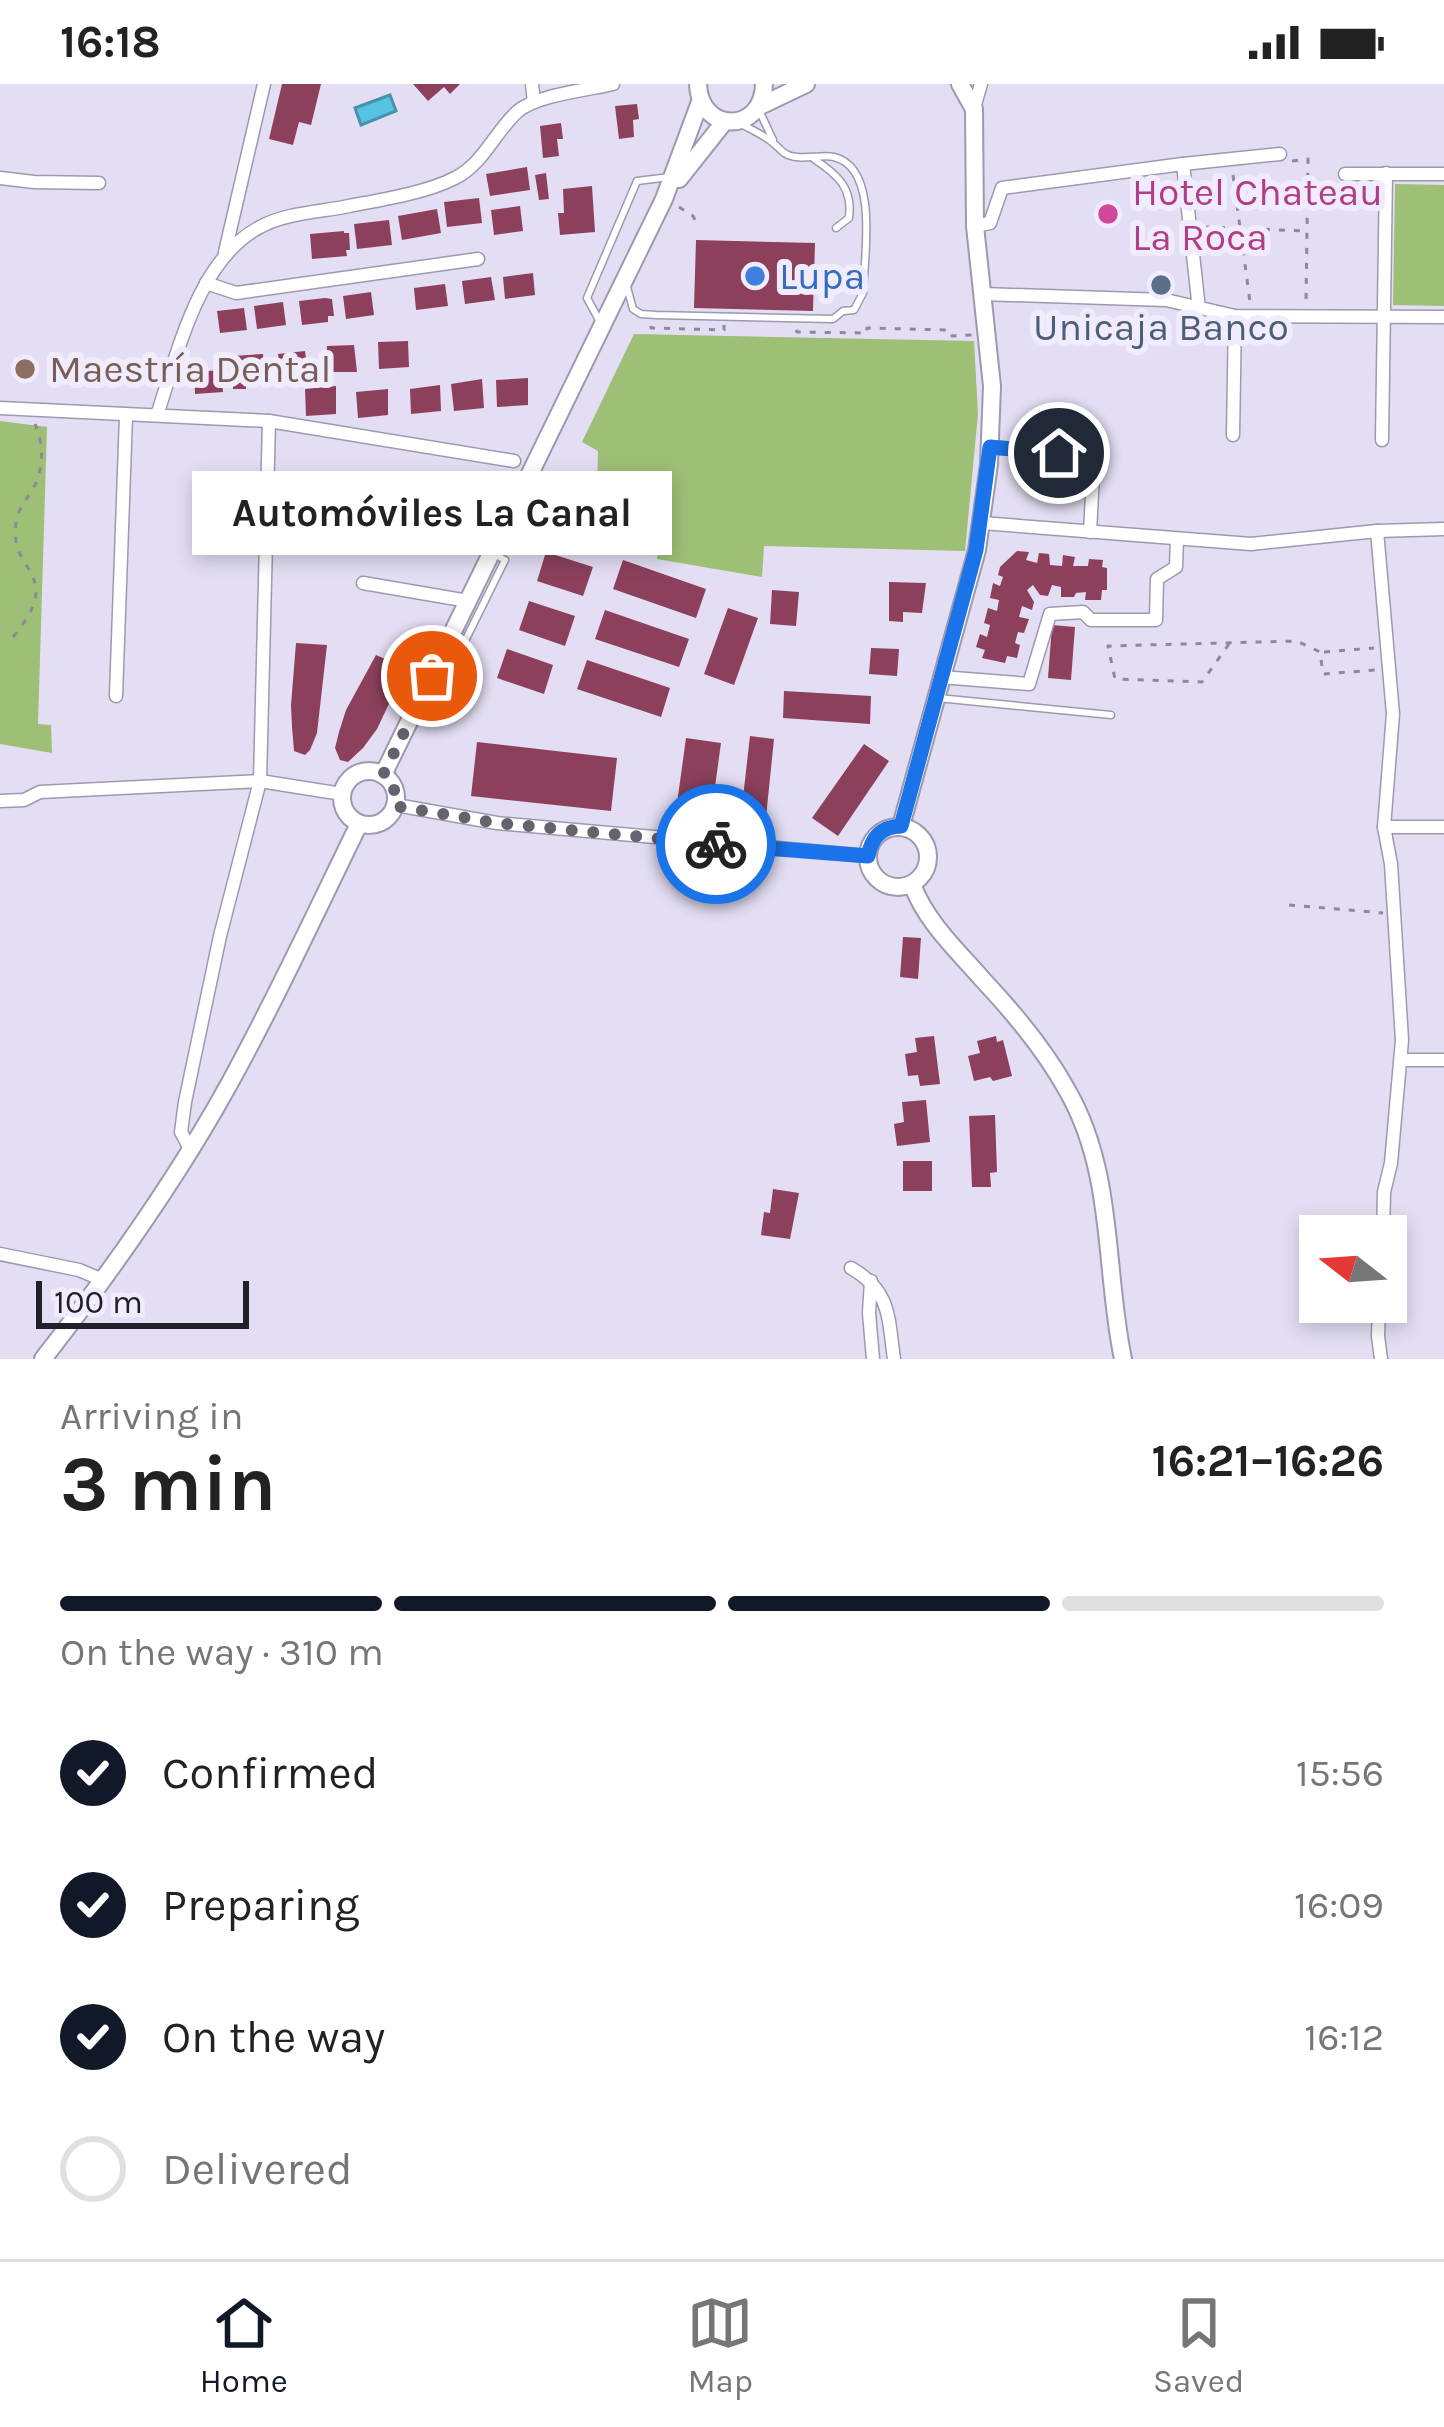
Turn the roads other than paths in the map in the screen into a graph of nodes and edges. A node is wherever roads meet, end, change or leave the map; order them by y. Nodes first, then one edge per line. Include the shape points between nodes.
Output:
1 (264, 84) edge
2 (532, 84) edge
3 (613, 84) edge
4 (764, 84) edge
5 (804, 84) edge
6 (971, 85) edge
7 (695, 90) edge
8 (534, 102) junction
9 (759, 107) junction
10 (730, 121) junction
11 (774, 143) junction
12 (1280, 154) road end
13 (811, 157) junction
14 (1183, 164) junction
15 (1386, 173) junction
16 (1345, 174) dead end
17 (1444, 174) edge
18 (673, 176) junction
19 (0, 178) edge
20 (99, 184) dead end
21 (238, 199) junction
22 (671, 203) junction
23 (261, 226) junction
24 (975, 226) junction
25 (836, 228) dead end
26 (225, 253) junction
27 (478, 259) dead end
28 (625, 277) junction
29 (206, 284) junction
30 (982, 294) junction
31 (1199, 309) junction
32 (1235, 316) junction
33 (1384, 316) junction
34 (1444, 317) edge
35 (602, 326) junction
36 (0, 408) edge
37 (157, 415) junction
38 (126, 416) junction
39 (269, 421) junction
40 (1233, 435) dead end
41 (1382, 440) dead end
42 (990, 447) junction
43 (514, 461) dead end
44 (982, 523) junction
45 (1444, 529) edge
46 (1376, 531) junction
47 (1090, 532) junction
48 (1178, 538) junction
49 (492, 551) junction
50 (363, 583) dead end
51 (468, 601) junction
52 (447, 644) junction
53 (941, 677) junction
54 (116, 696) dead end
55 (934, 698) junction
56 (1111, 715) dead end
57 (383, 775) junction
58 (260, 781) junction
59 (342, 794) junction
60 (0, 801) edge
61 (395, 806) junction
62 (359, 824) junction
63 (901, 826) junction
64 (1384, 827) junction
65 (1444, 827) edge
66 (868, 856) junction
67 (912, 884) junction
68 (1402, 1060) junction
69 (1444, 1060) edge
70 (190, 1149) junction
71 (1383, 1215) edge
72 (0, 1254) edge
73 (851, 1268) dead end
74 (103, 1280) junction
75 (872, 1280) junction
76 (1378, 1323) edge
77 (43, 1359) edge
78 (873, 1359) edge
79 (894, 1359) edge
80 (1123, 1359) edge
81 (1381, 1359) edge

1 - 21 street
2 - 8 street
3 - 8 street
4 - 9 main road
5 - 9 main road
6 - 24 main road
7 - 10 main road via 713,116
7 - 18 main road
8 - 23 street via 455,178
9 - 10 main road
9 - 11 lane
10 - 11 lane
10 - 22 main road via 716,129
11 - 13 lane
12 - 14 street
13 - 25 lane via 848,190 849,218
13 - 28 lane via 841,160 864,186 863,293 854,310 832,319 641,314
14 - 24 street via 1002,188 990,223
14 - 31 street
15 - 16 street
15 - 17 street
15 - 33 street
18 - 22 main road
18 - 35 lane via 637,181 587,298
19 - 20 street
21 - 23 street
21 - 26 street
22 - 28 main road
23 - 26 street
24 - 30 main road
26 - 29 street
27 - 29 street via 236,293
28 - 35 main road
29 - 37 street
30 - 31 street via 1166,300
30 - 42 main road
31 - 32 street
32 - 33 street
32 - 40 street
33 - 34 street
33 - 41 street
35 - 49 main road
36 - 38 street
37 - 38 street
37 - 39 street
38 - 54 street
39 - 43 street
39 - 58 street
42 - 44 main road
42 - 47 street via 1094,456
44 - 47 street
44 - 53 main road
45 - 46 street
46 - 48 street via 1251,544
46 - 64 street via 1393,714
47 - 48 street
48 - 53 street via 1176,567 1157,579 1156,620 1050,614 1029,685
49 - 51 main road
49 - 52 lane via 505,560 462,647
50 - 51 street
51 - 52 main road
52 - 57 main road
53 - 55 main road
55 - 56 lane
55 - 63 main road
57 - 59 main road via 357,773
57 - 61 main road
58 - 59 street
58 - 60 street
58 - 70 street via 185,1102 181,1132
59 - 62 main road via 345,812
61 - 62 main road via 386,820
61 - 66 street via 497,823
62 - 70 main road
63 - 66 main road via 882,830
63 - 67 main road via 919,834 928,851 926,871
64 - 65 street
64 - 68 street
66 - 67 main road via 882,883
67 - 80 main road via 1078,1110 1101,1181
68 - 69 street
68 - 71 street
70 - 74 main road
72 - 74 street
73 - 75 street
74 - 77 main road
75 - 78 street
75 - 79 street
76 - 81 street

